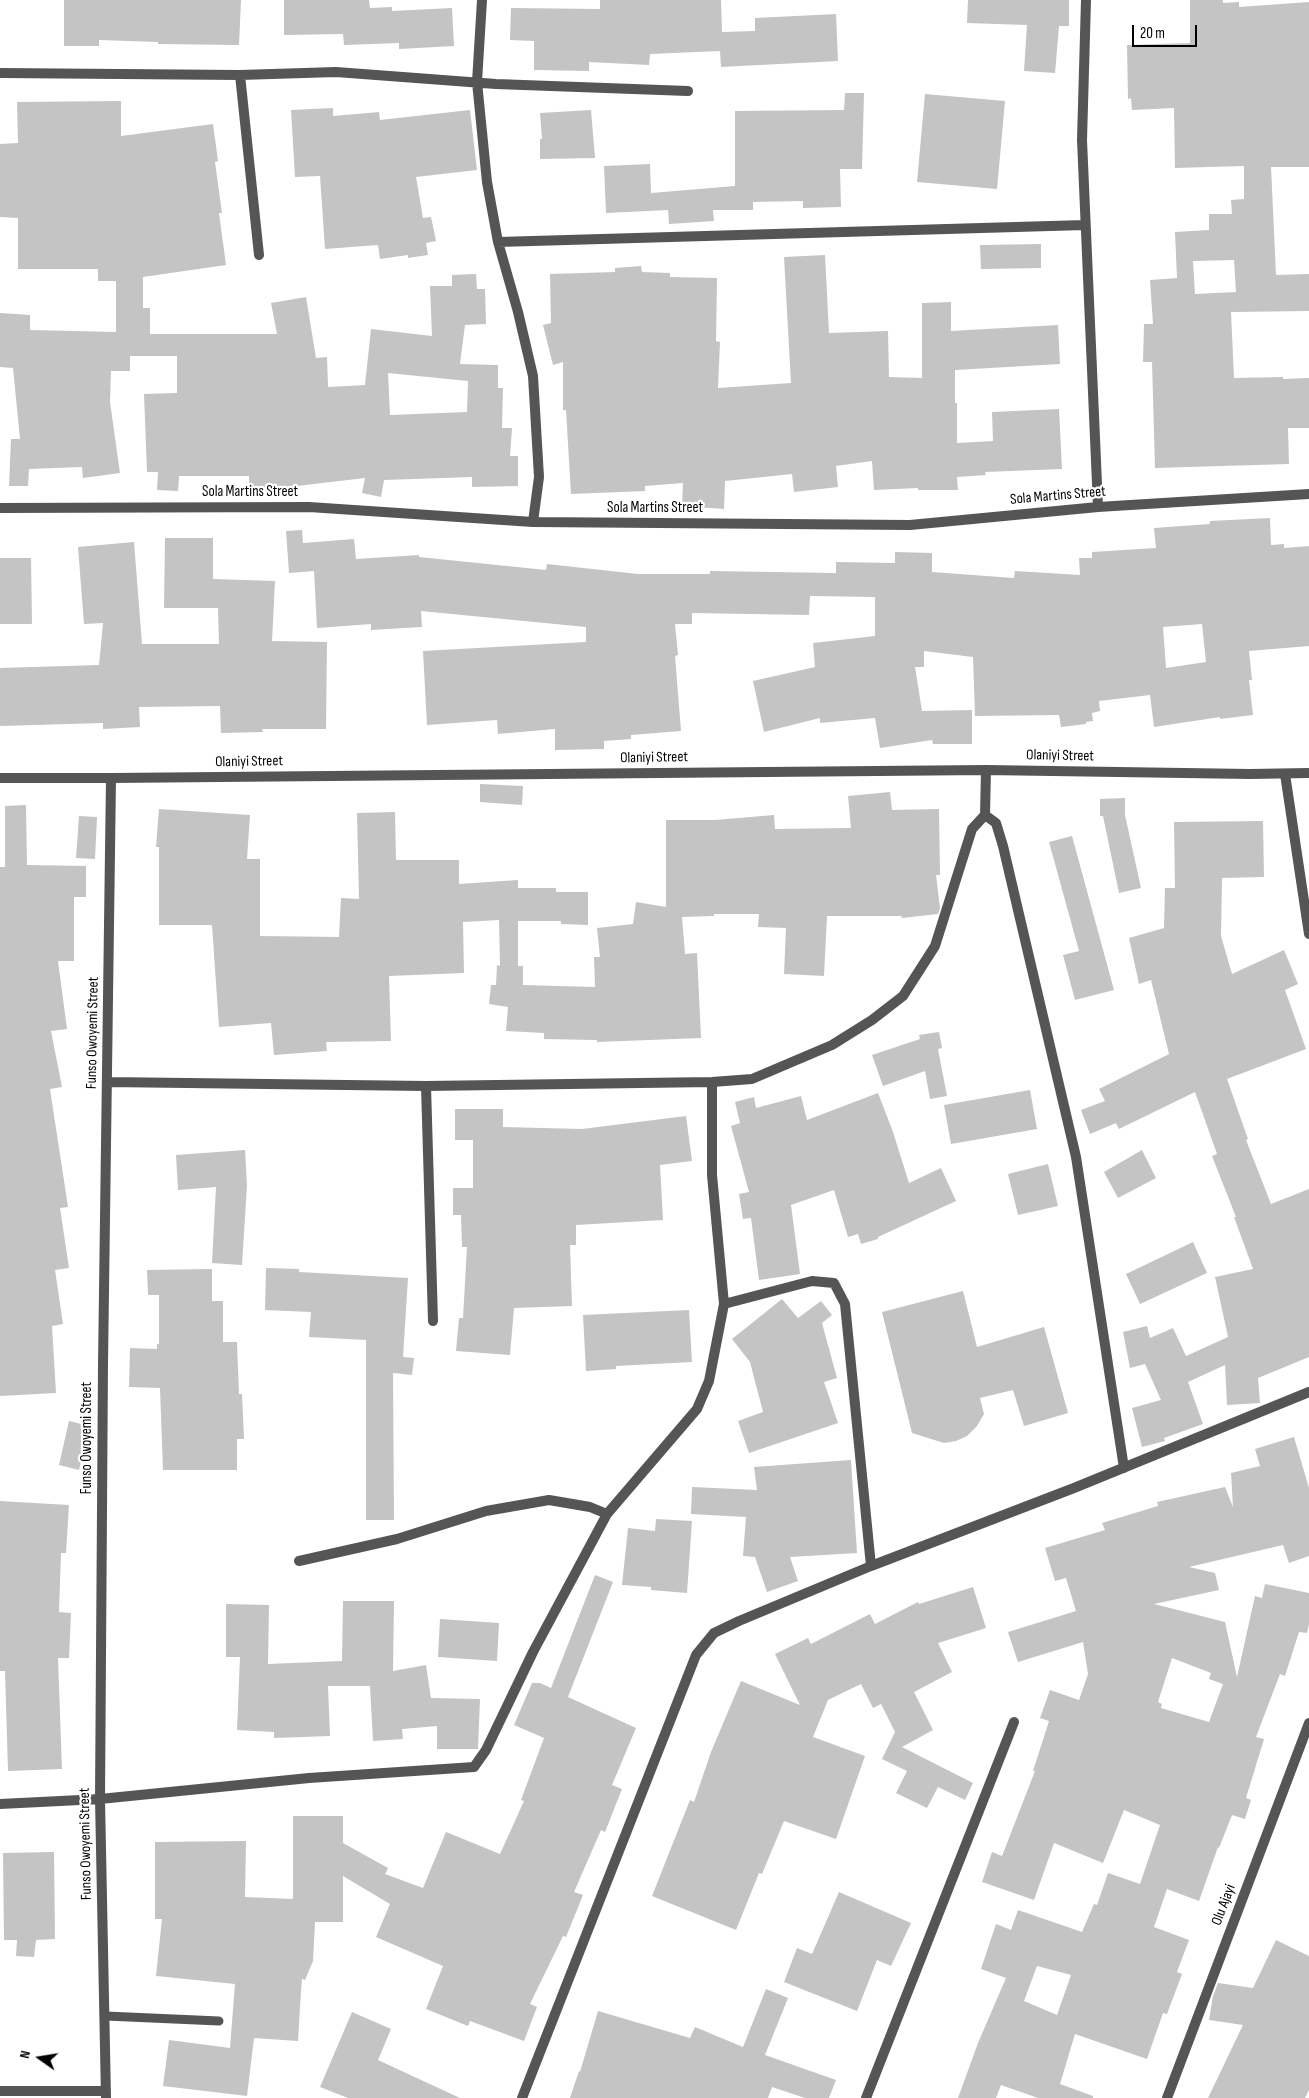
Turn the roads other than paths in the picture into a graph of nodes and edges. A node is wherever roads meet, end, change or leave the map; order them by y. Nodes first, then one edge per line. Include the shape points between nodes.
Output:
1 (482, 0) edge
2 (1086, 0) edge
3 (0, 72) edge
4 (240, 75) junction
5 (477, 82) junction
6 (688, 91) dead end
7 (1085, 225) junction
8 (498, 242) junction
9 (259, 255) dead end
10 (1309, 494) edge
11 (1098, 507) junction
12 (0, 508) edge
13 (533, 522) junction
14 (986, 770) junction
15 (1285, 774) junction
16 (1309, 774) edge
17 (0, 778) edge
18 (112, 778) junction
19 (985, 815) junction
20 (1309, 934) edge
21 (107, 1082) junction
22 (712, 1082) junction
23 (426, 1086) junction
24 (724, 1304) junction
25 (433, 1321) dead end
26 (1309, 1392) edge
27 (1124, 1468) junction
28 (607, 1514) junction
29 (299, 1560) dead end
30 (871, 1566) junction
31 (1014, 1722) dead end
32 (1309, 1723) edge
33 (100, 1799) junction
34 (0, 1804) edge
35 (106, 2016) junction
36 (219, 2021) dead end
37 (0, 2091) edge
38 (106, 2095) edge
39 (522, 2098) edge
40 (866, 2098) edge
41 (1166, 2098) edge

1 - 5 street
2 - 7 street via 1082,140
3 - 4 street
4 - 5 street via 336,72
4 - 9 street
5 - 6 street
5 - 8 street via 487,182
7 - 8 street
7 - 11 street
8 - 13 street via 533,376 539,477
10 - 11 street, Sola Martins Street
11 - 13 street, Sola Martins Street via 910,525
12 - 13 street, Sola Martins Street via 309,507
14 - 15 street, Olaniyi Street
14 - 18 street, Olaniyi Street
14 - 19 street
15 - 16 street, Olaniyi Street
15 - 20 street
17 - 18 street, Olaniyi Street
18 - 21 street, Funso Owoyemi Street
19 - 22 street via 972,830 935,946 903,996 832,1045 752,1079
19 - 27 street via 996,822 1003,846 1076,1158
21 - 23 street
21 - 33 street, Funso Owoyemi Street
22 - 23 street
22 - 24 street via 712,1174
23 - 25 street
24 - 28 street via 709,1381 697,1409
24 - 30 street via 812,1281 834,1283 845,1304
26 - 27 street
27 - 30 street
28 - 29 street via 590,1507 549,1500 486,1510 397,1539
28 - 33 street via 486,1750 474,1767 309,1778
30 - 39 street via 714,1633 696,1655
31 - 40 street
32 - 41 street, Olu Ajayi
33 - 34 street
33 - 35 street, Funso Owoyemi Street
35 - 36 lane
35 - 38 street, Funso Owoyemi Street
37 - 38 street

